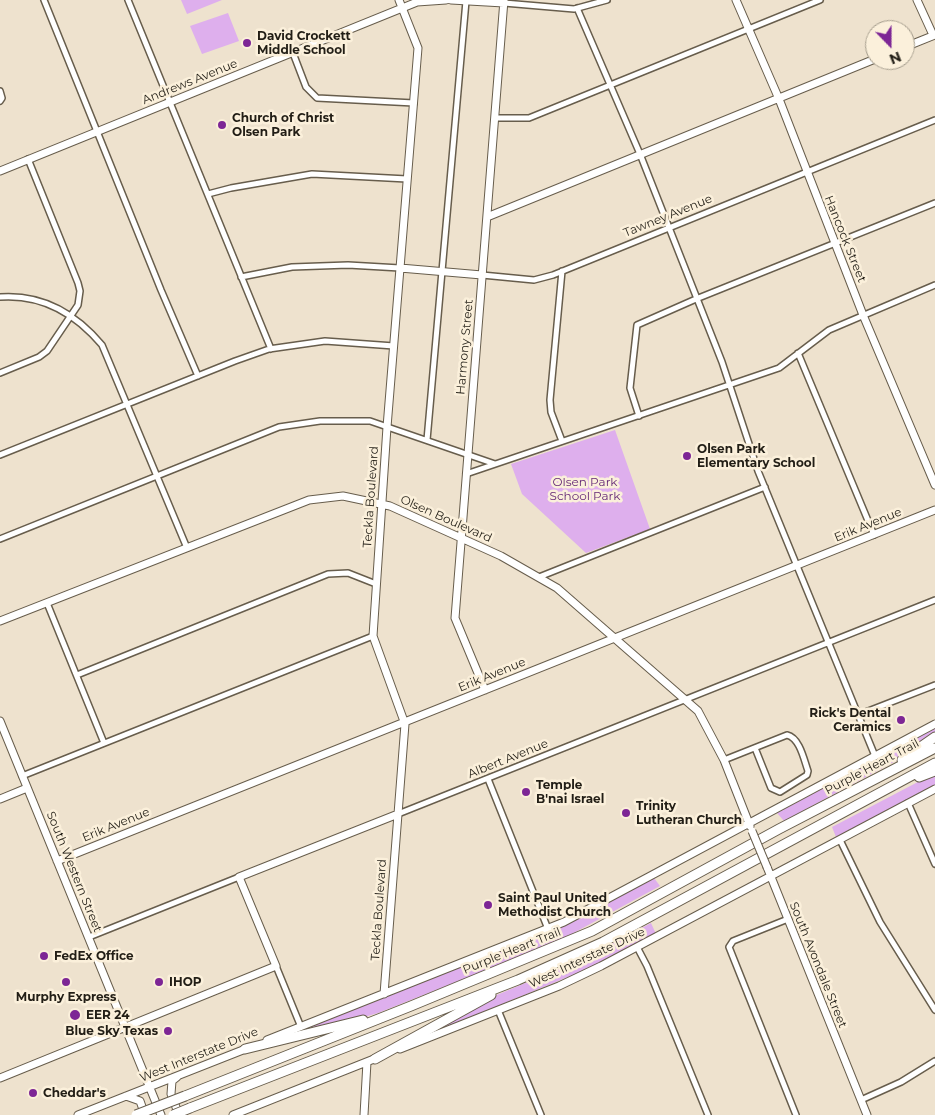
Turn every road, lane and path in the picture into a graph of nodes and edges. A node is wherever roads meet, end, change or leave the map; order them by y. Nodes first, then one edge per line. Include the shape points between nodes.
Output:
1 (44, 0) edge
2 (128, 0) edge
3 (399, 0) edge
4 (446, 0) edge
5 (451, 0) edge
6 (607, 0) edge
7 (736, 0) edge
8 (820, 0) edge
9 (917, 0) edge
10 (466, 1) edge
11 (504, 1) edge
12 (402, 8) junction
13 (577, 8) junction
14 (748, 30) junction
15 (934, 37) edge
16 (915, 44) edge
17 (293, 52) junction
18 (865, 63) edge
19 (609, 86) junction
20 (0, 91) edge
21 (779, 99) junction
22 (0, 101) edge
23 (170, 102) junction
24 (414, 103) junction
25 (495, 118) junction
26 (935, 120) edge
27 (97, 132) junction
28 (640, 154) junction
29 (28, 159) junction
30 (0, 171) edge
31 (805, 172) junction
32 (408, 179) junction
33 (208, 194) junction
34 (935, 203) edge
35 (487, 217) junction
36 (667, 228) junction
37 (834, 244) junction
38 (400, 268) junction
39 (562, 271) junction
40 (444, 272) junction
41 (482, 275) junction
42 (241, 276) junction
43 (935, 284) edge
44 (0, 297) edge
45 (696, 299) junction
46 (863, 315) junction
47 (71, 316) junction
48 (394, 346) junction
49 (271, 349) junction
50 (798, 354) junction
51 (0, 373) edge
52 (198, 376) junction
53 (730, 386) junction
54 (128, 404) junction
55 (638, 416) junction
56 (387, 427) junction
57 (428, 440) junction
58 (562, 441) junction
59 (468, 454) junction
60 (0, 455) edge
61 (495, 464) junction
62 (466, 474) junction
63 (158, 476) junction
64 (935, 485) edge
65 (765, 487) junction
66 (383, 504) junction
67 (935, 510) edge
68 (874, 534) junction
69 (0, 539) edge
70 (461, 539) junction
71 (186, 548) junction
72 (798, 565) junction
73 (539, 577) junction
74 (376, 584) junction
75 (935, 600) edge
76 (47, 603) junction
77 (0, 621) edge
78 (373, 636) junction
79 (614, 638) junction
80 (829, 643) junction
81 (77, 675) junction
82 (935, 685) edge
83 (485, 690) junction
84 (685, 700) junction
85 (858, 715) junction
86 (0, 721) edge
87 (405, 722) junction
88 (935, 724) edge
89 (935, 737) edge
90 (104, 743) junction
91 (755, 748) junction
92 (935, 748) edge
93 (875, 756) junction
94 (724, 760) junction
95 (935, 763) edge
96 (935, 771) edge
97 (22, 776) junction
98 (488, 779) junction
99 (27, 788) junction
100 (935, 788) edge
101 (879, 793) junction
102 (848, 795) junction
103 (0, 799) edge
104 (908, 803) junction
105 (398, 814) junction
106 (749, 822) junction
107 (840, 840) junction
108 (57, 861) junction
109 (935, 864) edge
110 (239, 877) junction
111 (770, 877) junction
112 (788, 919) junction
113 (548, 929) junction
114 (89, 937) junction
115 (637, 947) junction
116 (276, 966) junction
117 (518, 980) junction
118 (384, 994) junction
119 (411, 1006) junction
120 (498, 1010) junction
121 (935, 1010) edge
122 (301, 1027) junction
123 (126, 1028) junction
124 (245, 1049) junction
125 (371, 1060) junction
126 (935, 1061) edge
127 (181, 1074) junction
128 (0, 1078) edge
129 (150, 1086) junction
130 (126, 1096) junction
131 (861, 1100) junction
132 (78, 1115) edge
133 (136, 1115) edge
134 (145, 1115) edge
135 (162, 1115) edge
136 (173, 1115) edge
137 (179, 1115) edge
138 (233, 1115) edge
139 (364, 1115) edge
140 (541, 1115) edge
141 (708, 1115) edge
142 (796, 1115) edge
143 (867, 1115) edge

1 - 27 street
2 - 23 street
3 - 12 main road, Teckla Boulevard
4 - 12 main road, Andrews Avenue via 417,2
5 - 10 main road
6 - 13 street
7 - 14 main road, Hancock Street
8 - 14 street
9 - 15 main road
10 - 11 main road
10 - 40 street
11 - 13 street
11 - 25 main road, Harmony Street
12 - 17 main road, Andrews Avenue
12 - 24 main road, Teckla Boulevard via 418,48
13 - 19 street
14 - 19 street
14 - 21 main road, Hancock Street
15 - 16 main road
17 - 23 main road, Andrews Avenue
17 - 24 street via 306,87 317,98
18 - 21 main road
19 - 25 street via 529,118
19 - 28 street
20 - 22 street
21 - 28 main road
21 - 31 main road, Hancock Street
23 - 27 main road, Andrews Avenue
23 - 33 street
24 - 32 main road, Teckla Boulevard
25 - 35 main road, Harmony Street
26 - 31 street, Tawney Avenue
27 - 29 main road, Andrews Avenue
27 - 52 street
28 - 35 main road
28 - 36 street
29 - 30 main road, Andrews Avenue
29 - 47 street via 78,283 80,298
31 - 36 street, Tawney Avenue
31 - 37 main road, Hancock Street
32 - 33 street via 312,174
32 - 38 main road, Teckla Boulevard
33 - 42 street
34 - 37 street
35 - 41 main road, Harmony Street
36 - 39 street, Tawney Avenue
36 - 45 street
37 - 45 street
37 - 46 main road, Hancock Street
38 - 40 main road, Tawney Avenue
38 - 42 street via 348,264 292,267
38 - 48 main road, Teckla Boulevard
39 - 41 street, Tawney Avenue via 534,280
39 - 58 street via 550,400
40 - 41 main road, Tawney Avenue
40 - 57 street
41 - 59 main road, Harmony Street
42 - 49 street
43 - 46 street
44 - 47 street via 42,301
45 - 53 street
45 - 55 street via 637,325 630,388
46 - 50 street via 829,330
46 - 64 main road, Hancock Street
47 - 51 street via 47,351
47 - 54 street via 102,345
48 - 49 street via 325,341
48 - 56 main road, Teckla Boulevard
49 - 52 street
50 - 53 street via 779,368
50 - 68 street
52 - 54 street
53 - 55 street
53 - 65 street
54 - 60 street
54 - 63 street
55 - 58 street
56 - 57 street
56 - 63 street via 370,421 320,421 278,427
56 - 66 main road, Teckla Boulevard
57 - 59 street
58 - 61 street
59 - 61 street
59 - 62 main road, Harmony Street
61 - 62 street
62 - 70 main road, Harmony Street
63 - 69 street
63 - 71 street
65 - 72 street
65 - 73 street
66 - 70 main road, Olsen Boulevard
66 - 71 main road, Olsen Boulevard via 343,496 310,500
66 - 74 main road, Teckla Boulevard
67 - 68 main road, Erik Avenue
68 - 72 main road, Erik Avenue
70 - 73 main road, Olsen Boulevard
70 - 83 main road, Harmony Street via 455,618
71 - 76 main road, Olsen Boulevard
72 - 79 main road, Erik Avenue
72 - 80 street
73 - 79 main road, Olsen Boulevard via 557,588
74 - 78 main road, Teckla Boulevard
74 - 81 street via 348,573 328,574
75 - 80 street, Albert Avenue
76 - 77 main road, Olsen Boulevard
76 - 81 street
78 - 87 main road, Teckla Boulevard
78 - 90 street
79 - 83 main road, Erik Avenue
79 - 84 main road, Olsen Boulevard
80 - 84 street, Albert Avenue
80 - 85 street
81 - 90 street
82 - 85 street
83 - 87 main road, Erik Avenue
84 - 94 main road, Olsen Boulevard via 698,711
84 - 98 street, Albert Avenue
85 - 93 street
86 - 97 main road, South Western Street
87 - 105 main road, Teckla Boulevard
87 - 108 main road, Erik Avenue
88 - 93 main road
89 - 102 highway
90 - 97 street
91 - 91 street via 792,737 808,770 807,776 775,792
91 - 94 street
92 - 102 highway, Purple Heart Trail
93 - 106 main road
94 - 106 main road, Olsen Boulevard
95 - 101 highway
96 - 101 highway
97 - 99 main road, South Western Street
98 - 105 street, Albert Avenue
98 - 113 street
99 - 103 main road
99 - 108 main road, South Western Street
100 - 104 main road, West Interstate Drive
101 - 117 highway via 603,942
102 - 119 highway, Purple Heart Trail via 779,828 592,931
104 - 107 main road, West Interstate Drive
104 - 109 street
105 - 110 main road, Albert Avenue
105 - 118 main road, Teckla Boulevard
106 - 111 main road, South Avondale Street, bridge
106 - 113 main road, West Interstate Drive
107 - 111 main road, West Interstate Drive
107 - 121 street via 880,922
108 - 114 main road, South Western Street
110 - 114 street, Albert Avenue
110 - 116 main road
111 - 112 main road, South Avondale Street
111 - 115 main road, West Interstate Drive
112 - 131 main road, South Avondale Street
112 - 142 street via 729,944
113 - 118 main road, West Interstate Drive
114 - 123 main road, South Western Street
115 - 120 main road, West Interstate Drive via 559,986
115 - 141 street via 648,966
116 - 122 street
116 - 123 main road
117 - 125 highway
117 - 136 highway, bridge
118 - 122 main road, West Interstate Drive
119 - 124 highway
119 - 133 highway, Purple Heart Trail, bridge
120 - 125 main road, West Interstate Drive
120 - 140 street
122 - 124 main road, West Interstate Drive
123 - 128 main road
123 - 129 main road, South Western Street
124 - 127 main road, West Interstate Drive
125 - 138 main road, West Interstate Drive
125 - 139 main road
126 - 131 street via 901,1082
127 - 129 main road, West Interstate Drive
127 - 137 main road via 172,1081 170,1089
129 - 130 main road, West Interstate Drive
129 - 135 main road, South Western Street
130 - 132 main road, West Interstate Drive
130 - 134 main road via 140,1101
131 - 143 main road, South Avondale Street

